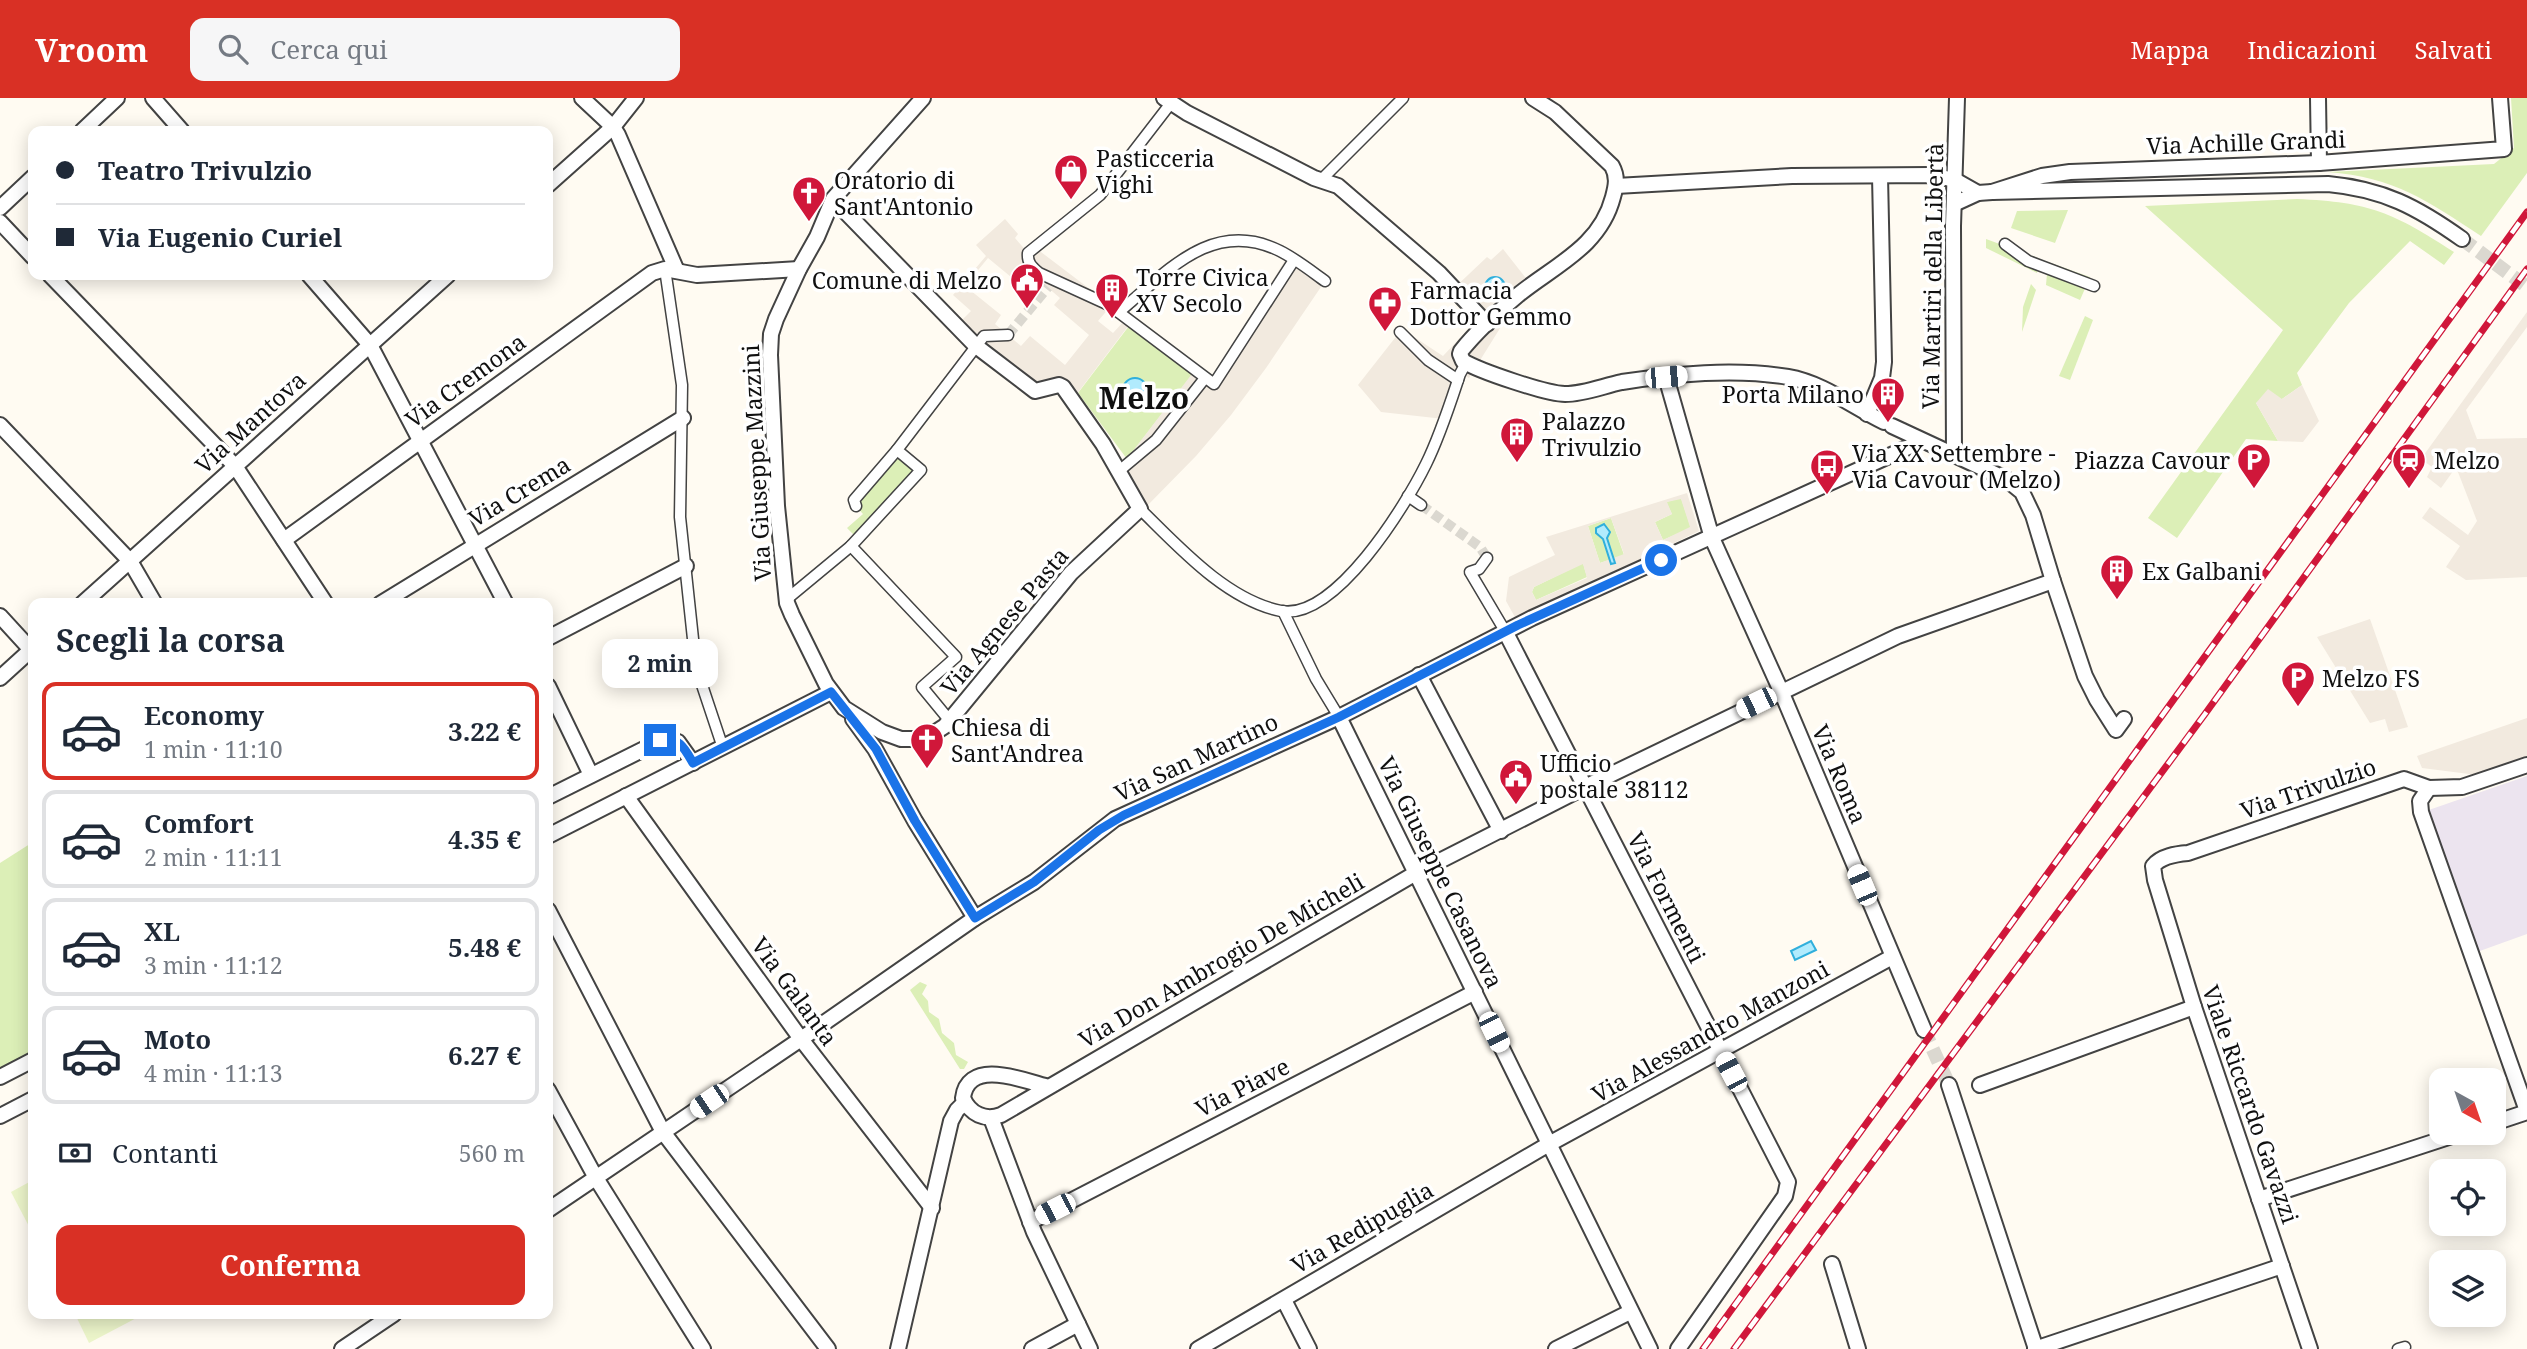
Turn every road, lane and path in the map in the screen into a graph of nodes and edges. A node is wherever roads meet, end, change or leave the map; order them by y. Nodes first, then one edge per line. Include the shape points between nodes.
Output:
1 (117, 98) edge
2 (153, 98) edge
3 (582, 98) edge
4 (636, 98) edge
5 (923, 98) edge
6 (1403, 98) edge
7 (1534, 98) edge
8 (1957, 98) edge
9 (2318, 98) edge
10 (2500, 98) edge
11 (1167, 101) edge
12 (87, 126) edge
13 (178, 126) edge
14 (613, 127) junction
15 (2319, 163) junction
16 (1880, 176) junction
17 (1955, 180) junction
18 (553, 181) edge
19 (1320, 181) junction
20 (28, 182) edge
21 (1616, 186) junction
22 (1985, 192) junction
23 (833, 199) junction
24 (1954, 204) junction
25 (0, 208) edge
26 (0, 222) edge
27 (2462, 239) tunnel mouth
28 (2005, 244) dead end
29 (28, 252) edge
30 (1294, 260) junction
31 (799, 269) junction
32 (671, 270) junction
33 (55, 280) edge
34 (313, 280) edge
35 (442, 280) edge
36 (1325, 281) dead end
37 (2094, 286) dead end
38 (1119, 312) junction
39 (1487, 324) junction
40 (1400, 332) dead end
41 (1008, 335) tunnel mouth
42 (370, 345) junction
43 (976, 346) junction
44 (1463, 359) junction
45 (1205, 377) junction
46 (1666, 377) junction
47 (1458, 380) junction
48 (1867, 414) junction
49 (683, 418) junction
50 (0, 425) edge
51 (421, 440) junction
52 (1922, 441) junction
53 (897, 450) junction
54 (1954, 454) junction
55 (235, 466) junction
56 (1119, 471) junction
57 (1408, 496) junction
58 (1421, 505) tunnel mouth
59 (856, 506) dead end
60 (1140, 509) junction
61 (1712, 538) junction
62 (284, 540) junction
63 (475, 545) junction
64 (851, 546) junction
65 (1487, 558) dead end
66 (130, 561) junction
67 (686, 566) junction
68 (2053, 581) junction
69 (89, 598) edge
70 (152, 598) edge
71 (322, 598) edge
72 (390, 598) edge
73 (503, 598) edge
74 (787, 599) junction
75 (1283, 611) junction
76 (0, 616) edge
77 (1506, 631) junction
78 (553, 635) edge
79 (28, 645) edge
80 (28, 654) edge
81 (1419, 675) junction
82 (0, 678) edge
83 (1781, 691) junction
84 (831, 692) junction
85 (553, 696) edge
86 (844, 708) junction
87 (857, 717) joint
88 (1339, 717) junction
89 (2124, 719) dead end
90 (950, 721) junction
91 (723, 748) junction
92 (693, 763) junction
93 (2527, 765) edge
94 (591, 775) junction
95 (1585, 787) junction
96 (2429, 788) junction
97 (553, 794) edge
98 (626, 796) junction
99 (1501, 831) junction
100 (553, 833) edge
101 (1416, 873) junction
102 (2153, 873) joint
103 (975, 918) junction
104 (553, 921) edge
105 (1892, 957) junction
106 (1475, 992) junction
107 (2194, 1007) junction
108 (1924, 1030) tunnel mouth
109 (801, 1040) junction
110 (1720, 1051) junction
111 (28, 1063) edge
112 (0, 1077) edge
113 (1949, 1085) tunnel mouth
114 (1980, 1085) dead end
115 (1049, 1087) junction
116 (553, 1099) edge
117 (28, 1102) edge
118 (964, 1103) junction
119 (2527, 1112) edge
120 (0, 1116) edge
121 (991, 1118) junction
122 (2506, 1119) edge
123 (663, 1132) junction
124 (2429, 1143) edge
125 (1549, 1144) junction
126 (596, 1178) junction
127 (2259, 1199) junction
128 (553, 1207) edge
129 (932, 1208) junction
130 (1030, 1222) junction
131 (1832, 1264) dead end
132 (2282, 1266) junction
133 (1284, 1300) junction
134 (1628, 1313) dead end
135 (387, 1319) edge
136 (1078, 1324) junction
137 (342, 1349) edge
138 (703, 1349) edge
139 (828, 1349) edge
140 (898, 1349) edge
141 (1032, 1349) edge
142 (1090, 1349) edge
143 (1198, 1349) edge
144 (1309, 1349) edge
145 (1556, 1349) edge
146 (1650, 1349) edge
147 (1678, 1349) edge
148 (1858, 1349) edge
149 (2035, 1349) edge
150 (2310, 1349) edge

1 - 12 street
2 - 13 street
3 - 14 street
4 - 14 street
5 - 23 street, Via Giuseppe Mazzini
6 - 19 street
7 - 21 street via 1612,166
8 - 17 street, Via Martiri della Libertà
9 - 15 street
10 - 15 street, Via Achille Grandi via 2504,149
11 - 19 street
11 - 38 street via 1097,198 1028,253 1029,263 1050,283 1088,294
14 - 18 street
14 - 32 street via 667,243
15 - 22 street, Via Achille Grandi via 2070,172
16 - 17 street via 1931,175
16 - 21 street via 1777,176
16 - 48 street via 1883,366
17 - 22 street
17 - 24 street, Via Martiri della Libertà
19 - 39 street via 1341,189 1438,273
20 - 25 street
21 - 39 street via 1609,210 1592,237
22 - 24 street, Via Achille Grandi
22 - 27 street via 2336,185 2394,198
23 - 31 street, Via Giuseppe Mazzini
23 - 43 street
24 - 54 street, Via Martiri della Libertà
26 - 29 street
28 - 37 street via 2028,261
30 - 36 street
30 - 38 street via 1279,251 1241,242 1213,243 1182,259
30 - 45 street via 1214,384
31 - 32 street via 698,275
31 - 74 street, Via Giuseppe Mazzini via 774,323 770,351 777,506
32 - 49 street
32 - 51 street, Via Cremona via 652,273
33 - 55 street
34 - 42 street
35 - 42 street, Via Mantova
38 - 45 street
39 - 44 street via 1463,347
40 - 47 street via 1428,360
41 - 43 street via 984,336
42 - 51 street
42 - 55 street, Via Mantova
43 - 53 street
43 - 56 street via 1035,391 1059,385 1065,389
44 - 46 street via 1557,394
44 - 47 street
45 - 56 street via 1156,440
46 - 48 street via 1730,373 1788,377 1821,388
46 - 61 street, Via Roma
47 - 57 street via 1431,453
48 - 52 street
49 - 63 street, Via Crema
49 - 67 street via 681,517
50 - 66 street
51 - 62 street, Via Cremona
51 - 63 street
52 - 54 street
52 - 61 street, Via San Martino
53 - 59 street via 854,500
53 - 64 street via 921,470
54 - 68 street via 2020,489
55 - 62 street
55 - 66 street, Via Mantova
56 - 60 street
57 - 58 street
57 - 75 street via 1342,584 1298,610
60 - 75 street via 1216,579
60 - 90 street, Via Agnese Pasta via 1071,573
61 - 77 street, Via San Martino
61 - 83 street, Via Roma
62 - 71 street
63 - 72 street, Via Crema
63 - 73 street
64 - 74 street
64 - 90 street via 956,657 922,687
65 - 77 street via 1470,572
66 - 69 street, Via Mantova
66 - 70 street
67 - 78 street
67 - 91 street via 696,667
68 - 83 street, Via Don Ambrogio De Micheli via 1898,636
68 - 89 street via 2097,701 2116,730
74 - 84 street, Via Giuseppe Mazzini
75 - 88 street
76 - 79 street
77 - 81 street, Via San Martino
77 - 95 street, Via Formenti
80 - 82 street
81 - 88 street, Via San Martino
81 - 99 street
83 - 95 street, Via Don Ambrogio De Micheli
83 - 105 street, Via Roma
84 - 86 street, Via Giuseppe Mazzini
84 - 91 street
85 - 94 street
86 - 87 street, Via Giuseppe Mazzini
86 - 103 street via 876,749
87 - 90 street, Via Agnese Pasta via 887,735 909,740 931,736
88 - 101 street, Via Giuseppe Casanova
88 - 103 street, Via San Martino via 1115,819 1034,882
91 - 92 street
92 - 94 street via 678,742 666,738
92 - 98 street
93 - 96 street, Via Trivulzio via 2462,787
94 - 97 street
95 - 99 street, Via Don Ambrogio De Micheli
95 - 110 street, Via Formenti
96 - 102 street, Via Trivulzio via 2404,779 2158,861
96 - 119 street via 2420,801 2421,812
98 - 100 street
98 - 109 street, Via Galanta
99 - 101 street, Via Don Ambrogio De Micheli
101 - 106 street, Via Giuseppe Casanova
101 - 115 street, Via Don Ambrogio De Micheli
102 - 107 street, Viale Riccardo Gavazzi
103 - 109 street, Via San Martino
104 - 123 street
105 - 108 street, Via Roma
105 - 110 street, Via Alessandro Manzoni
106 - 125 street, Via Giuseppe Casanova
106 - 130 street, Via Piave
107 - 114 street
107 - 127 street, Viale Riccardo Gavazzi
109 - 123 street, Via San Martino
109 - 129 street, Via Galanta
110 - 125 street, Via Alessandro Manzoni
110 - 147 street, Via Formenti via 1788,1182 1785,1196
111 - 112 street
113 - 149 street
115 - 118 street via 988,1074 966,1088
115 - 121 street, Via Don Ambrogio De Micheli
116 - 126 street
117 - 120 street
118 - 121 street via 972,1112
118 - 129 street via 951,1121
119 - 122 street
121 - 130 street
123 - 126 street, Via San Martino
123 - 139 street
124 - 127 street
125 - 133 street, Via Redipuglia
125 - 146 street, Via Giuseppe Casanova
126 - 128 street, Via San Martino
126 - 138 street
127 - 132 street, Viale Riccardo Gavazzi
129 - 140 street
130 - 136 street
131 - 148 street
132 - 149 street
132 - 150 street, Viale Riccardo Gavazzi
133 - 143 street, Via Redipuglia
133 - 144 street
134 - 145 street
135 - 137 street
136 - 141 street
136 - 142 street

